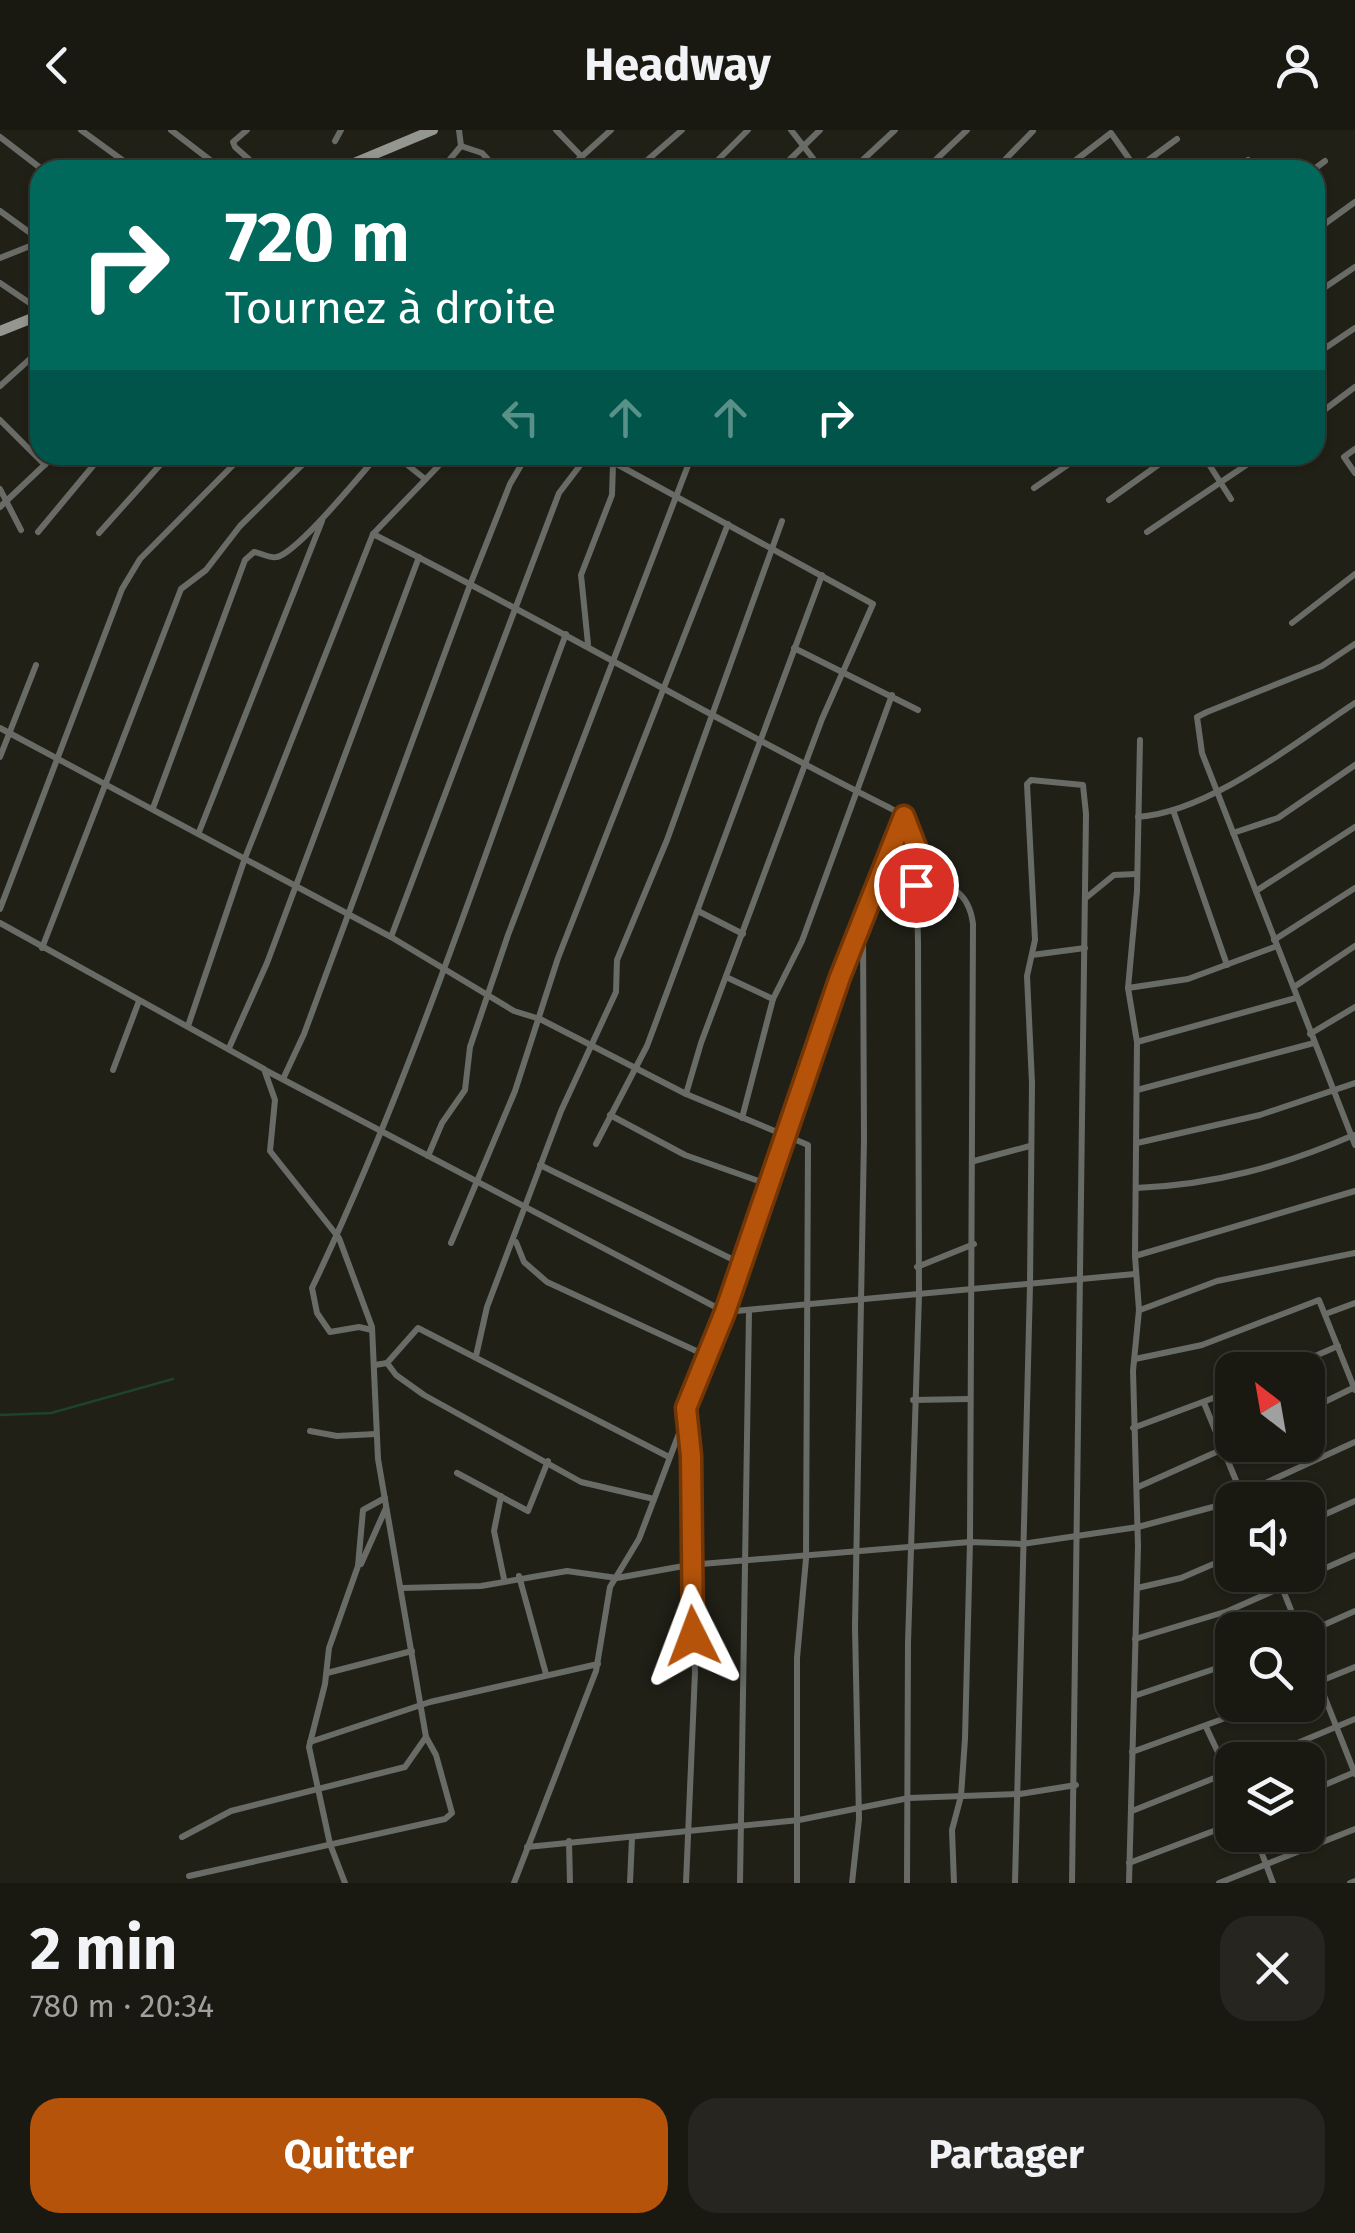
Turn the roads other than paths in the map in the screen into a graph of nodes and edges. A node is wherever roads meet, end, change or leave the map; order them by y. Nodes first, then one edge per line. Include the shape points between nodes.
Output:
1 (80, 130) edge
2 (171, 130) edge
3 (247, 130) edge
4 (341, 130) edge
5 (433, 130) edge
6 (459, 130) edge
7 (556, 130) edge
8 (611, 130) edge
9 (682, 130) edge
10 (748, 130) edge
11 (791, 130) edge
12 (820, 130) edge
13 (894, 130) edge
14 (967, 130) edge
15 (1033, 131) edge
16 (0, 137) edge
17 (1178, 140) dead end
18 (335, 141) dead end
19 (802, 145) junction
20 (461, 146) junction
21 (582, 157) junction
22 (122, 160) edge
23 (210, 160) edge
24 (250, 160) edge
25 (360, 160) edge
26 (450, 160) edge
27 (489, 160) edge
28 (579, 160) edge
29 (648, 160) edge
30 (718, 160) edge
31 (788, 160) edge
32 (814, 160) edge
33 (862, 160) edge
34 (936, 160) edge
35 (1005, 160) edge
36 (1077, 160) edge
37 (1129, 160) edge
38 (1150, 160) edge
39 (30, 161) edge
40 (1355, 202) edge
41 (0, 210) edge
42 (1325, 224) edge
43 (30, 233) edge
44 (30, 245) edge
45 (0, 258) edge
46 (1355, 267) edge
47 (0, 282) edge
48 (1325, 287) edge
49 (30, 304) edge
50 (30, 317) edge
51 (1355, 328) edge
52 (0, 332) edge
53 (1325, 348) edge
54 (30, 359) edge
55 (0, 386) edge
56 (1355, 387) edge
57 (1325, 410) edge
58 (0, 420) edge
59 (1355, 449) edge
60 (30, 450) edge
61 (45, 465) edge
62 (94, 465) edge
63 (160, 465) edge
64 (233, 465) edge
65 (302, 465) edge
66 (369, 465) edge
67 (408, 465) edge
68 (439, 465) edge
69 (521, 465) edge
70 (581, 465) edge
71 (613, 465) edge
72 (618, 465) edge
73 (688, 465) edge
74 (1067, 465) edge
75 (1158, 465) edge
76 (1209, 465) edge
77 (1247, 465) edge
78 (1355, 473) edge
79 (426, 479) junction
80 (1221, 483) junction
81 (1034, 488) dead end
82 (0, 490) edge
83 (675, 497) junction
84 (1231, 499) dead end
85 (1109, 500) dead end
86 (4, 505) edge
87 (324, 516) junction
88 (782, 521) dead end
89 (728, 524) junction
90 (21, 530) dead end
91 (38, 532) dead end
92 (1148, 532) dead end
93 (99, 533) dead end
94 (373, 534) junction
95 (772, 548) junction
96 (419, 558) junction
97 (822, 574) junction
98 (1355, 574) edge
99 (470, 584) junction
100 (517, 609) junction
101 (1292, 624) dead end
102 (566, 634) junction
103 (588, 644) junction
104 (1355, 644) edge
105 (794, 648) junction
106 (614, 658) junction
107 (36, 665) dead end
108 (842, 670) junction
109 (662, 686) junction
110 (892, 695) junction
111 (1355, 703) edge
112 (918, 710) dead end
113 (710, 712) junction
114 (0, 728) edge
115 (10, 733) junction
116 (1140, 740) dead end
117 (760, 744) junction
118 (0, 757) edge
119 (55, 757) junction
120 (1355, 764) edge
121 (806, 766) junction
122 (105, 786) junction
123 (1216, 790) junction
124 (855, 793) junction
125 (153, 808) junction
126 (1173, 810) junction
127 (904, 816) junction
128 (1138, 818) junction
129 (1355, 826) edge
130 (199, 832) junction
131 (1234, 833) junction
132 (244, 858) junction
133 (1136, 874) junction
134 (916, 885) junction
135 (296, 888) junction
136 (1355, 888) edge
137 (1256, 891) junction
138 (1086, 898) junction
139 (0, 909) edge
140 (698, 911) junction
141 (346, 916) junction
142 (0, 923) edge
143 (863, 928) junction
144 (743, 934) junction
145 (391, 938) junction
146 (1275, 943) junction
147 (1355, 946) edge
148 (42, 948) junction
149 (1085, 948) junction
150 (1032, 955) junction
151 (1227, 965) junction
152 (442, 969) junction
153 (726, 977) junction
154 (1293, 987) junction
155 (1128, 988) junction
156 (490, 994) junction
157 (1296, 998) junction
158 (773, 1000) junction
159 (139, 1001) junction
160 (1355, 1007) edge
161 (540, 1019) junction
162 (188, 1026) junction
163 (1310, 1034) junction
164 (1137, 1042) junction
165 (1314, 1044) junction
166 (588, 1046) junction
167 (229, 1048) junction
168 (634, 1068) junction
169 (264, 1069) junction
170 (113, 1070) dead end
171 (283, 1079) junction
172 (1355, 1083) edge
173 (1137, 1090) junction
174 (1335, 1091) junction
175 (686, 1094) junction
176 (610, 1115) junction
177 (742, 1118) junction
178 (382, 1131) junction
179 (1354, 1135) edge
180 (786, 1138) junction
181 (1136, 1143) junction
182 (596, 1144) dead end
183 (1030, 1146) junction
184 (1355, 1146) edge
185 (428, 1156) junction
186 (974, 1161) junction
187 (540, 1165) junction
188 (476, 1182) junction
189 (770, 1185) junction
190 (1136, 1188) junction
191 (1355, 1190) edge
192 (524, 1207) junction
193 (339, 1238) junction
194 (515, 1241) junction
195 (451, 1242) dead end
196 (974, 1244) junction
197 (1355, 1253) edge
198 (1134, 1256) junction
199 (742, 1264) junction
200 (917, 1268) junction
201 (1135, 1274) junction
202 (1083, 1278) junction
203 (1030, 1284) junction
204 (974, 1291) junction
205 (919, 1295) junction
206 (862, 1299) junction
207 (1355, 1303) edge
208 (807, 1304) junction
209 (1139, 1310) junction
210 (749, 1311) junction
211 (725, 1312) junction
212 (1328, 1313) junction
213 (372, 1330) junction
214 (1338, 1346) junction
215 (1324, 1352) edge
216 (705, 1355) junction
217 (476, 1356) junction
218 (1355, 1357) edge
219 (1135, 1359) junction
220 (1343, 1362) junction
221 (387, 1363) junction
222 (374, 1365) junction
223 (1354, 1389) edge
224 (1215, 1398) edge
225 (913, 1400) junction
226 (969, 1400) junction
227 (1325, 1402) edge
228 (1204, 1403) junction
229 (686, 1408) junction
230 (1215, 1422) edge
231 (1133, 1428) junction
232 (310, 1431) dead end
233 (376, 1434) junction
234 (1355, 1442) edge
235 (1215, 1452) edge
236 (670, 1457) junction
237 (548, 1460) junction
238 (457, 1473) dead end
239 (1275, 1482) edge
240 (1137, 1488) junction
241 (501, 1496) junction
242 (385, 1498) junction
243 (654, 1499) junction
244 (1355, 1501) edge
245 (387, 1507) junction
246 (1215, 1507) edge
247 (1325, 1514) edge
248 (1138, 1526) junction
249 (1080, 1535) junction
250 (970, 1542) junction
251 (1022, 1544) junction
252 (912, 1550) junction
253 (858, 1553) junction
254 (1355, 1556) edge
255 (806, 1559) junction
256 (748, 1560) junction
257 (1215, 1563) edge
258 (689, 1564) junction
259 (358, 1566) junction
260 (1325, 1569) edge
261 (519, 1576) junction
262 (617, 1578) junction
263 (504, 1579) junction
264 (402, 1588) junction
265 (1138, 1588) junction
266 (1270, 1592) edge
267 (1355, 1611) edge
268 (1325, 1624) edge
269 (1135, 1639) junction
270 (412, 1651) junction
271 (598, 1664) junction
272 (1355, 1667) edge
273 (1215, 1669) edge
274 (327, 1674) junction
275 (546, 1674) junction
276 (1325, 1680) edge
277 (1134, 1696) junction
278 (1325, 1697) edge
279 (421, 1707) junction
280 (1355, 1719) edge
281 (1218, 1722) edge
282 (1337, 1726) junction
283 (1206, 1727) junction
284 (426, 1737) junction
285 (310, 1742) junction
286 (1299, 1742) edge
287 (1215, 1744) edge
288 (1132, 1752) junction
289 (1355, 1773) edge
290 (1215, 1778) edge
291 (1076, 1785) junction
292 (1325, 1785) edge
293 (316, 1787) junction
294 (1020, 1794) junction
295 (961, 1796) junction
296 (909, 1798) junction
297 (856, 1810) junction
298 (1131, 1811) junction
299 (799, 1820) junction
300 (737, 1826) junction
301 (1355, 1828) edge
302 (1215, 1831) edge
303 (687, 1832) junction
304 (182, 1837) dead end
305 (632, 1838) junction
306 (568, 1840) junction
307 (330, 1844) junction
308 (526, 1847) junction
309 (1261, 1852) edge
310 (1265, 1863) junction
311 (1129, 1864) junction
312 (189, 1876) dead end
313 (515, 1881) edge
314 (346, 1883) edge
315 (570, 1883) edge
316 (630, 1883) edge
317 (686, 1883) edge
318 (740, 1883) edge
319 (797, 1883) edge
320 (852, 1883) edge
321 (907, 1883) edge
322 (954, 1883) edge
323 (1014, 1883) edge
324 (1072, 1883) edge
325 (1129, 1883) edge
326 (1219, 1883) edge
327 (1273, 1883) edge

1 - 22 street
2 - 23 street
3 - 24 street via 234,142
4 - 18 street
5 - 25 street
6 - 20 street
7 - 21 street
8 - 21 street
9 - 29 street
10 - 30 street
11 - 19 street
12 - 19 street
13 - 33 street
14 - 34 street
15 - 35 street
16 - 39 street
17 - 38 street
19 - 31 street
19 - 32 street
20 - 26 street
20 - 27 street
21 - 28 street
36 - 37 street via 1111,133
40 - 42 street
41 - 43 street
44 - 45 street
46 - 48 street
47 - 49 street
50 - 52 street
51 - 53 street
54 - 55 street
56 - 57 street
58 - 60 street
59 - 78 street via 1344,457
61 - 86 street
62 - 91 street
63 - 93 street
64 - 119 street via 140,559 110,615
65 - 122 street via 182,589
66 - 87 street
67 - 79 street
68 - 79 street
69 - 99 street
70 - 100 street via 559,494
71 - 103 street via 612,494 582,574
72 - 83 street
73 - 83 street
74 - 81 street
75 - 85 street
76 - 80 street
77 - 80 street
79 - 94 street
80 - 84 street
80 - 92 street
82 - 86 street
83 - 89 street
83 - 106 street
86 - 90 street
87 - 125 street via 277,558 254,552 245,560
87 - 130 street
88 - 95 street
89 - 95 street
89 - 109 street
94 - 96 street
94 - 132 street
95 - 97 street
95 - 113 street
96 - 99 street
96 - 135 street
97 - 105 street
97 - 108 street via 873,604
98 - 101 street
99 - 100 street
99 - 141 street
100 - 102 street
100 - 145 street
102 - 103 street
102 - 152 street
103 - 106 street
104 - 123 street via 1322,666 1198,717
105 - 108 street
105 - 117 street
106 - 109 street
106 - 156 street
107 - 115 street
108 - 110 street
108 - 121 street
109 - 113 street
109 - 161 street
110 - 112 street
110 - 124 street
111 - 123 street
113 - 117 street
113 - 166 street via 617,960 616,992
114 - 115 street
115 - 118 street
115 - 119 street
116 - 128 street
117 - 121 street
117 - 140 street
119 - 122 street
119 - 139 street
120 - 131 street via 1278,818
121 - 124 street
121 - 144 street
122 - 125 street
122 - 148 street
123 - 126 street
123 - 131 street
124 - 127 street
124 - 158 street via 802,941
125 - 130 street
126 - 128 street
126 - 151 street
127 - 134 street via 916,847
127 - 143 street
128 - 133 street
129 - 137 street
130 - 132 street
131 - 137 street
132 - 135 street
132 - 162 street
133 - 138 street via 1114,875
133 - 155 street
134 - 186 street via 953,888 971,911
134 - 200 street
135 - 141 street
135 - 167 street
136 - 146 street
137 - 146 street
138 - 149 street
138 - 150 street via 1085,787 1031,780
140 - 144 street
140 - 168 street
141 - 145 street
141 - 171 street
142 - 148 street
143 - 180 street
143 - 206 street
144 - 153 street
145 - 152 street
146 - 151 street
146 - 154 street
147 - 154 street
148 - 159 street
149 - 150 street
149 - 202 street
150 - 183 street
151 - 155 street
152 - 156 street
152 - 178 street
153 - 158 street
153 - 175 street
154 - 157 street
155 - 164 street
156 - 161 street
156 - 185 street via 470,1047 465,1090
157 - 163 street
157 - 164 street
158 - 177 street
159 - 162 street
159 - 170 street
160 - 163 street
161 - 166 street
161 - 188 street
162 - 167 street
163 - 165 street
164 - 173 street
165 - 173 street
165 - 174 street
166 - 168 street
166 - 187 street
167 - 169 street
168 - 175 street
168 - 176 street
169 - 171 street
169 - 193 street via 275,1100 269,1142 275,1161
171 - 178 street
172 - 174 street
173 - 181 street
174 - 179 street
174 - 181 street
175 - 177 street
176 - 182 street
176 - 189 street via 685,1154
177 - 180 street
178 - 185 street
178 - 193 street
179 - 184 street
179 - 190 street via 1263,1170
180 - 189 street
180 - 208 street via 808,1146
181 - 190 street
183 - 186 street
183 - 203 street
185 - 188 street
186 - 196 street
187 - 192 street
187 - 199 street
188 - 192 street
188 - 195 street
189 - 199 street
190 - 198 street
191 - 198 street
192 - 194 street
192 - 211 street
193 - 213 street
193 - 213 street via 312,1299 330,1332
194 - 216 street via 524,1262 547,1282
194 - 217 street via 486,1306
196 - 200 street
196 - 204 street
197 - 209 street via 1218,1281
198 - 201 street
199 - 211 street
200 - 205 street
201 - 202 street
201 - 209 street
202 - 203 street
202 - 249 street
203 - 204 street
203 - 251 street
204 - 205 street
204 - 226 street
205 - 206 street
205 - 225 street
206 - 208 street
206 - 253 street
207 - 212 street
208 - 210 street
208 - 255 street
209 - 219 street
210 - 211 street
210 - 256 street
211 - 216 street
212 - 214 street
212 - 219 street via 1320,1300 1202,1345
213 - 222 street
214 - 215 street
214 - 220 street
216 - 229 street
217 - 221 street via 418,1328
217 - 236 street
218 - 220 street
219 - 231 street
220 - 223 street
221 - 222 street
221 - 237 street via 434,1400
222 - 233 street
223 - 227 street
224 - 228 street
225 - 226 street
225 - 252 street
226 - 250 street
228 - 230 street
228 - 231 street
229 - 236 street
229 - 258 street
231 - 240 street
232 - 233 street
233 - 242 street
234 - 239 street
235 - 240 street
236 - 243 street
237 - 241 street via 528,1511
237 - 243 street via 593,1487
238 - 241 street
240 - 248 street
241 - 263 street via 494,1532
242 - 245 street
242 - 259 street via 363,1510
243 - 262 street
244 - 247 street
245 - 259 street
245 - 264 street
246 - 248 street
248 - 249 street
248 - 265 street
249 - 251 street
249 - 291 street via 1072,1625
250 - 251 street
250 - 252 street
250 - 295 street
251 - 294 street
252 - 253 street
252 - 296 street
253 - 255 street
253 - 297 street
254 - 260 street
255 - 256 street
255 - 299 street via 797,1658
256 - 258 street
256 - 300 street
257 - 265 street
258 - 262 street
258 - 303 street via 695,1694
259 - 274 street via 334,1628
261 - 262 street via 567,1571
261 - 263 street
261 - 275 street
262 - 271 street via 608,1594
263 - 264 street
264 - 270 street
265 - 269 street
266 - 269 street
267 - 268 street
269 - 277 street
270 - 274 street
270 - 279 street
271 - 275 street
271 - 308 street
272 - 276 street
273 - 277 street
274 - 285 street
275 - 279 street
277 - 288 street
278 - 282 street
279 - 284 street
279 - 285 street
280 - 282 street
281 - 283 street
282 - 286 street
282 - 289 street
283 - 287 street
283 - 288 street
284 - 293 street via 405,1767
284 - 307 street via 452,1808 448,1817
285 - 293 street
288 - 298 street
289 - 292 street
290 - 298 street
291 - 294 street
291 - 324 street
293 - 304 street via 231,1811
293 - 307 street
294 - 295 street
294 - 323 street
295 - 296 street
295 - 322 street via 952,1830
296 - 297 street
296 - 321 street
297 - 299 street
297 - 320 street
298 - 311 street
299 - 300 street
299 - 319 street
300 - 303 street
300 - 318 street
301 - 310 street
302 - 311 street
303 - 305 street
303 - 317 street
305 - 306 street
305 - 316 street
306 - 308 street
306 - 315 street
307 - 312 street
307 - 314 street
308 - 313 street
309 - 310 street
310 - 326 street
310 - 327 street
311 - 325 street

